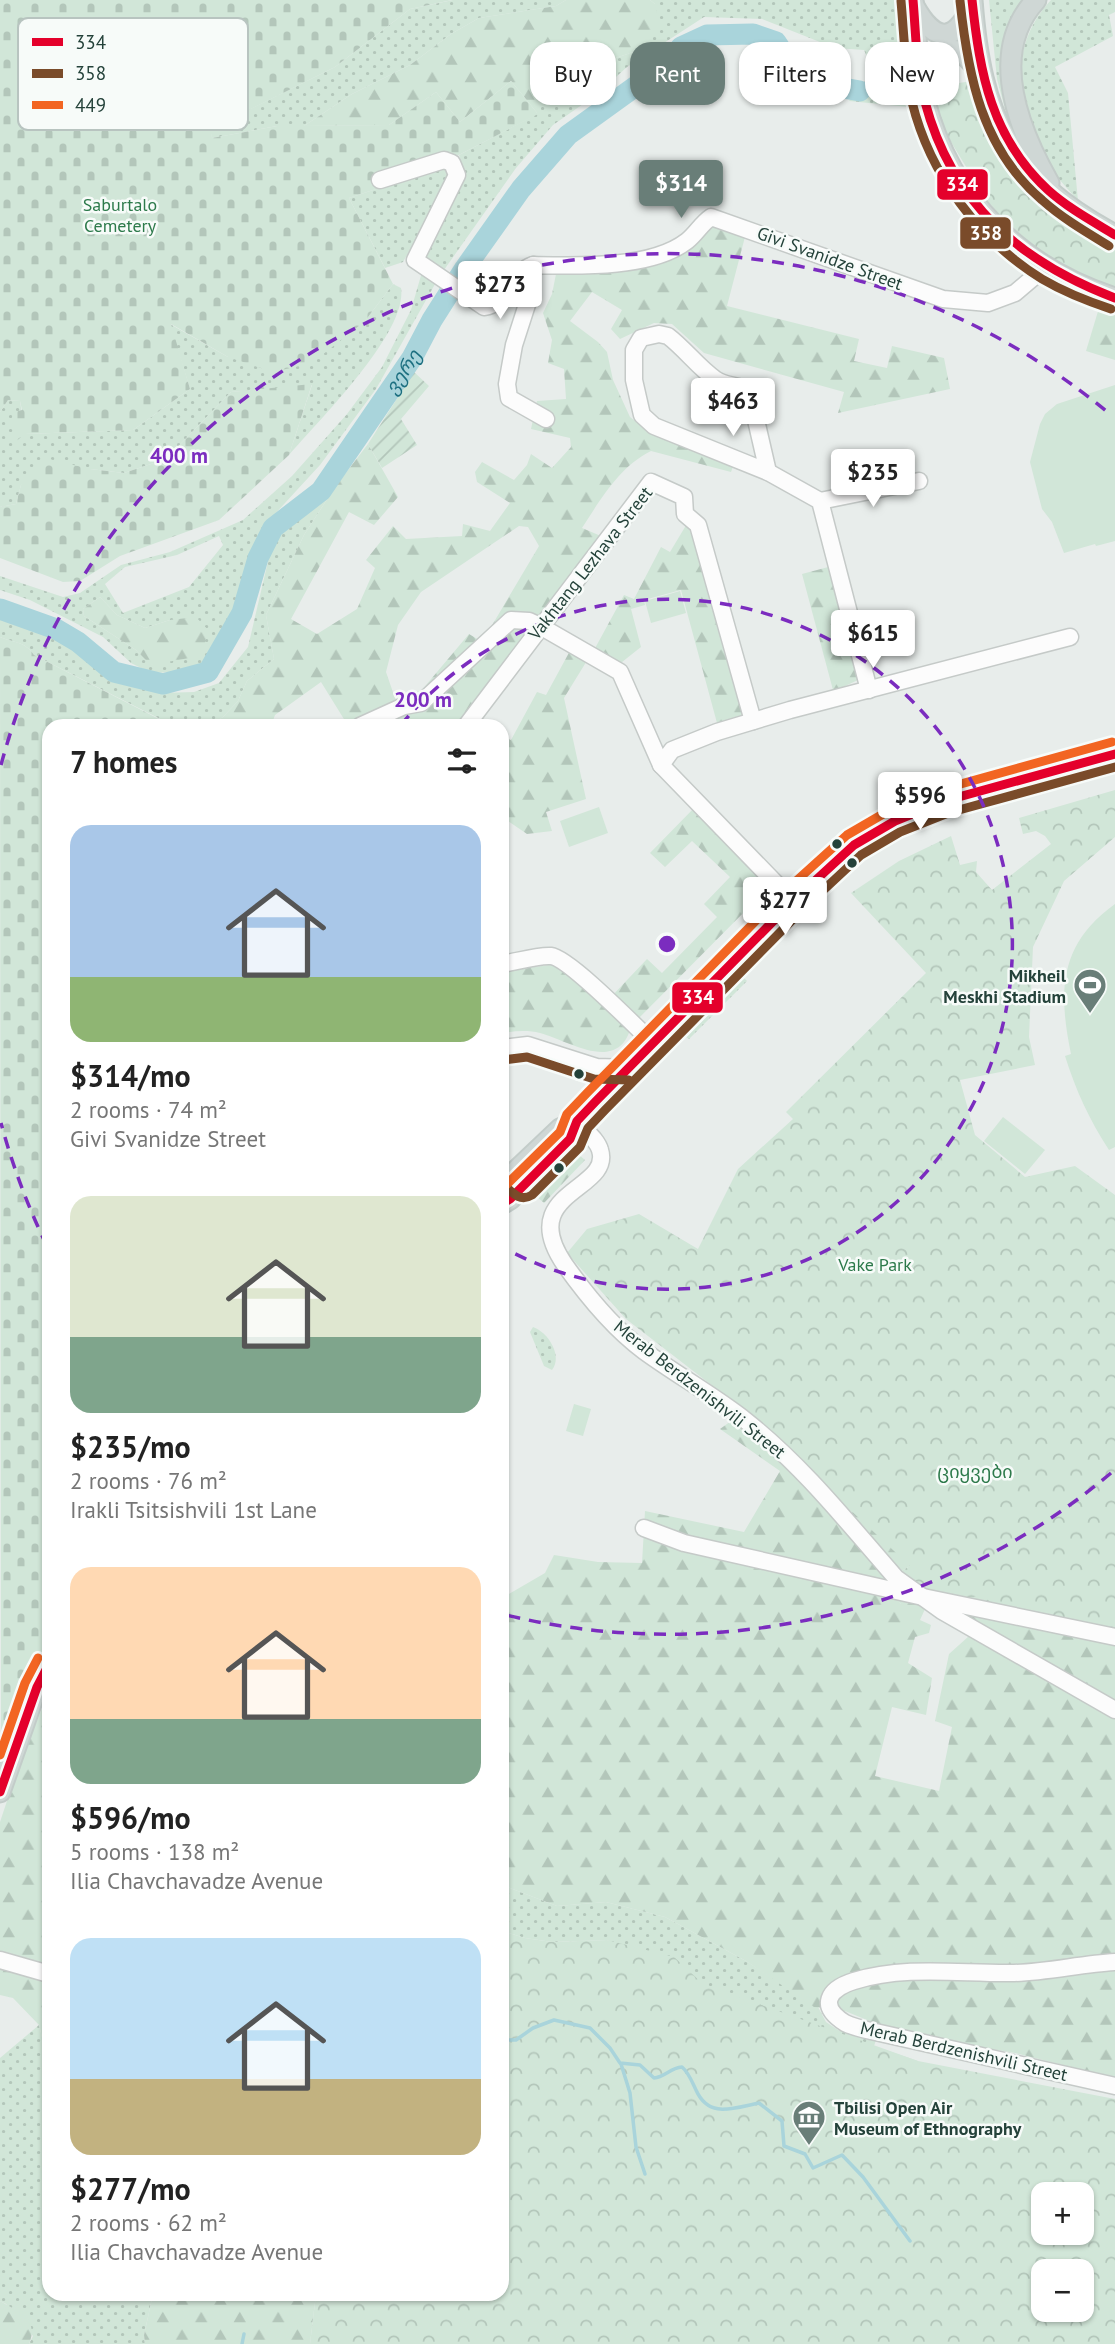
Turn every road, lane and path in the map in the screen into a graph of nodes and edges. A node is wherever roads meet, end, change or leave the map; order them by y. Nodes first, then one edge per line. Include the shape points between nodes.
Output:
1 (1036, 0) edge
2 (914, 3) edge
3 (972, 3) edge
4 (917, 42) edge
5 (959, 52) edge
6 (981, 73) junction
7 (927, 105) edge
8 (380, 180) dead end
9 (1060, 202) junction
10 (1115, 235) edge
11 (533, 265) junction
12 (1043, 265) junction
13 (1115, 298) edge
14 (546, 419) dead end
15 (768, 472) junction
16 (919, 481) dead end
17 (820, 501) junction
18 (540, 626) junction
19 (1070, 637) dead end
20 (869, 690) junction
21 (375, 719) edge
22 (471, 719) edge
23 (753, 721) junction
24 (1115, 754) edge
25 (662, 765) junction
26 (793, 901) junction
27 (509, 963) edge
28 (654, 1044) junction
29 (509, 1046) edge
30 (629, 1068) junction
31 (577, 1121) junction
32 (510, 1177) edge
33 (644, 1528) dead end
34 (923, 1597) junction
35 (1115, 1637) edge
36 (42, 1677) edge
37 (1115, 1710) edge
38 (5, 1761) edge
39 (0, 1792) edge
40 (0, 1960) edge
41 (1115, 1962) edge
42 (42, 1972) edge
43 (1115, 2086) edge

1 - 9 main road via 1016,37 1010,81 1029,144
2 - 3 main road via 925,24 946,34 959,28
2 - 4 main road
3 - 6 main road
5 - 6 main road
6 - 9 main road via 1006,142 1027,171
7 - 12 main road via 948,162 969,197 988,221
8 - 11 street via 444,160 452,163 457,175 415,260 484,307 495,303 524,268
9 - 10 main road
11 - 12 street, Givi Svanidze Street via 595,266 650,259 687,241 711,218 943,299 988,303 1015,293
11 - 14 street via 532,289 507,384 509,398
12 - 13 main road
15 - 15 street via 654,426 642,415 634,380 634,350 641,338 668,336 716,380 746,388
15 - 17 street
16 - 17 street
17 - 20 street
18 - 21 street via 511,620 421,703
18 - 22 street, Vakhtang Lezhava Street
18 - 23 street, Vakhtang Lezhava Street via 651,482 684,497 685,514 698,525
18 - 25 street via 620,672
19 - 20 street
20 - 23 street
23 - 25 street via 672,750
24 - 26 main road via 973,792 895,821 854,845
25 - 26 street
26 - 28 main road
27 - 28 street via 551,956 564,962
28 - 30 main road
29 - 30 street via 528,1045 597,1067
30 - 31 main road
31 - 32 main road via 570,1139
31 - 34 street, Merab Berdzenishvili Street via 600,1150 601,1161 597,1171 551,1218 551,1238 565,1265 615,1326 745,1420 800,1468 896,1578
33 - 34 street via 684,1543
34 - 35 street
34 - 37 street, Merab Berdzenishvili Street
36 - 38 main road
38 - 39 main road
40 - 42 street
41 - 43 street, Merab Berdzenishvili Street via 1017,1973 897,1973 840,1986 829,1996 828,2004 834,2015 848,2024 871,2031

